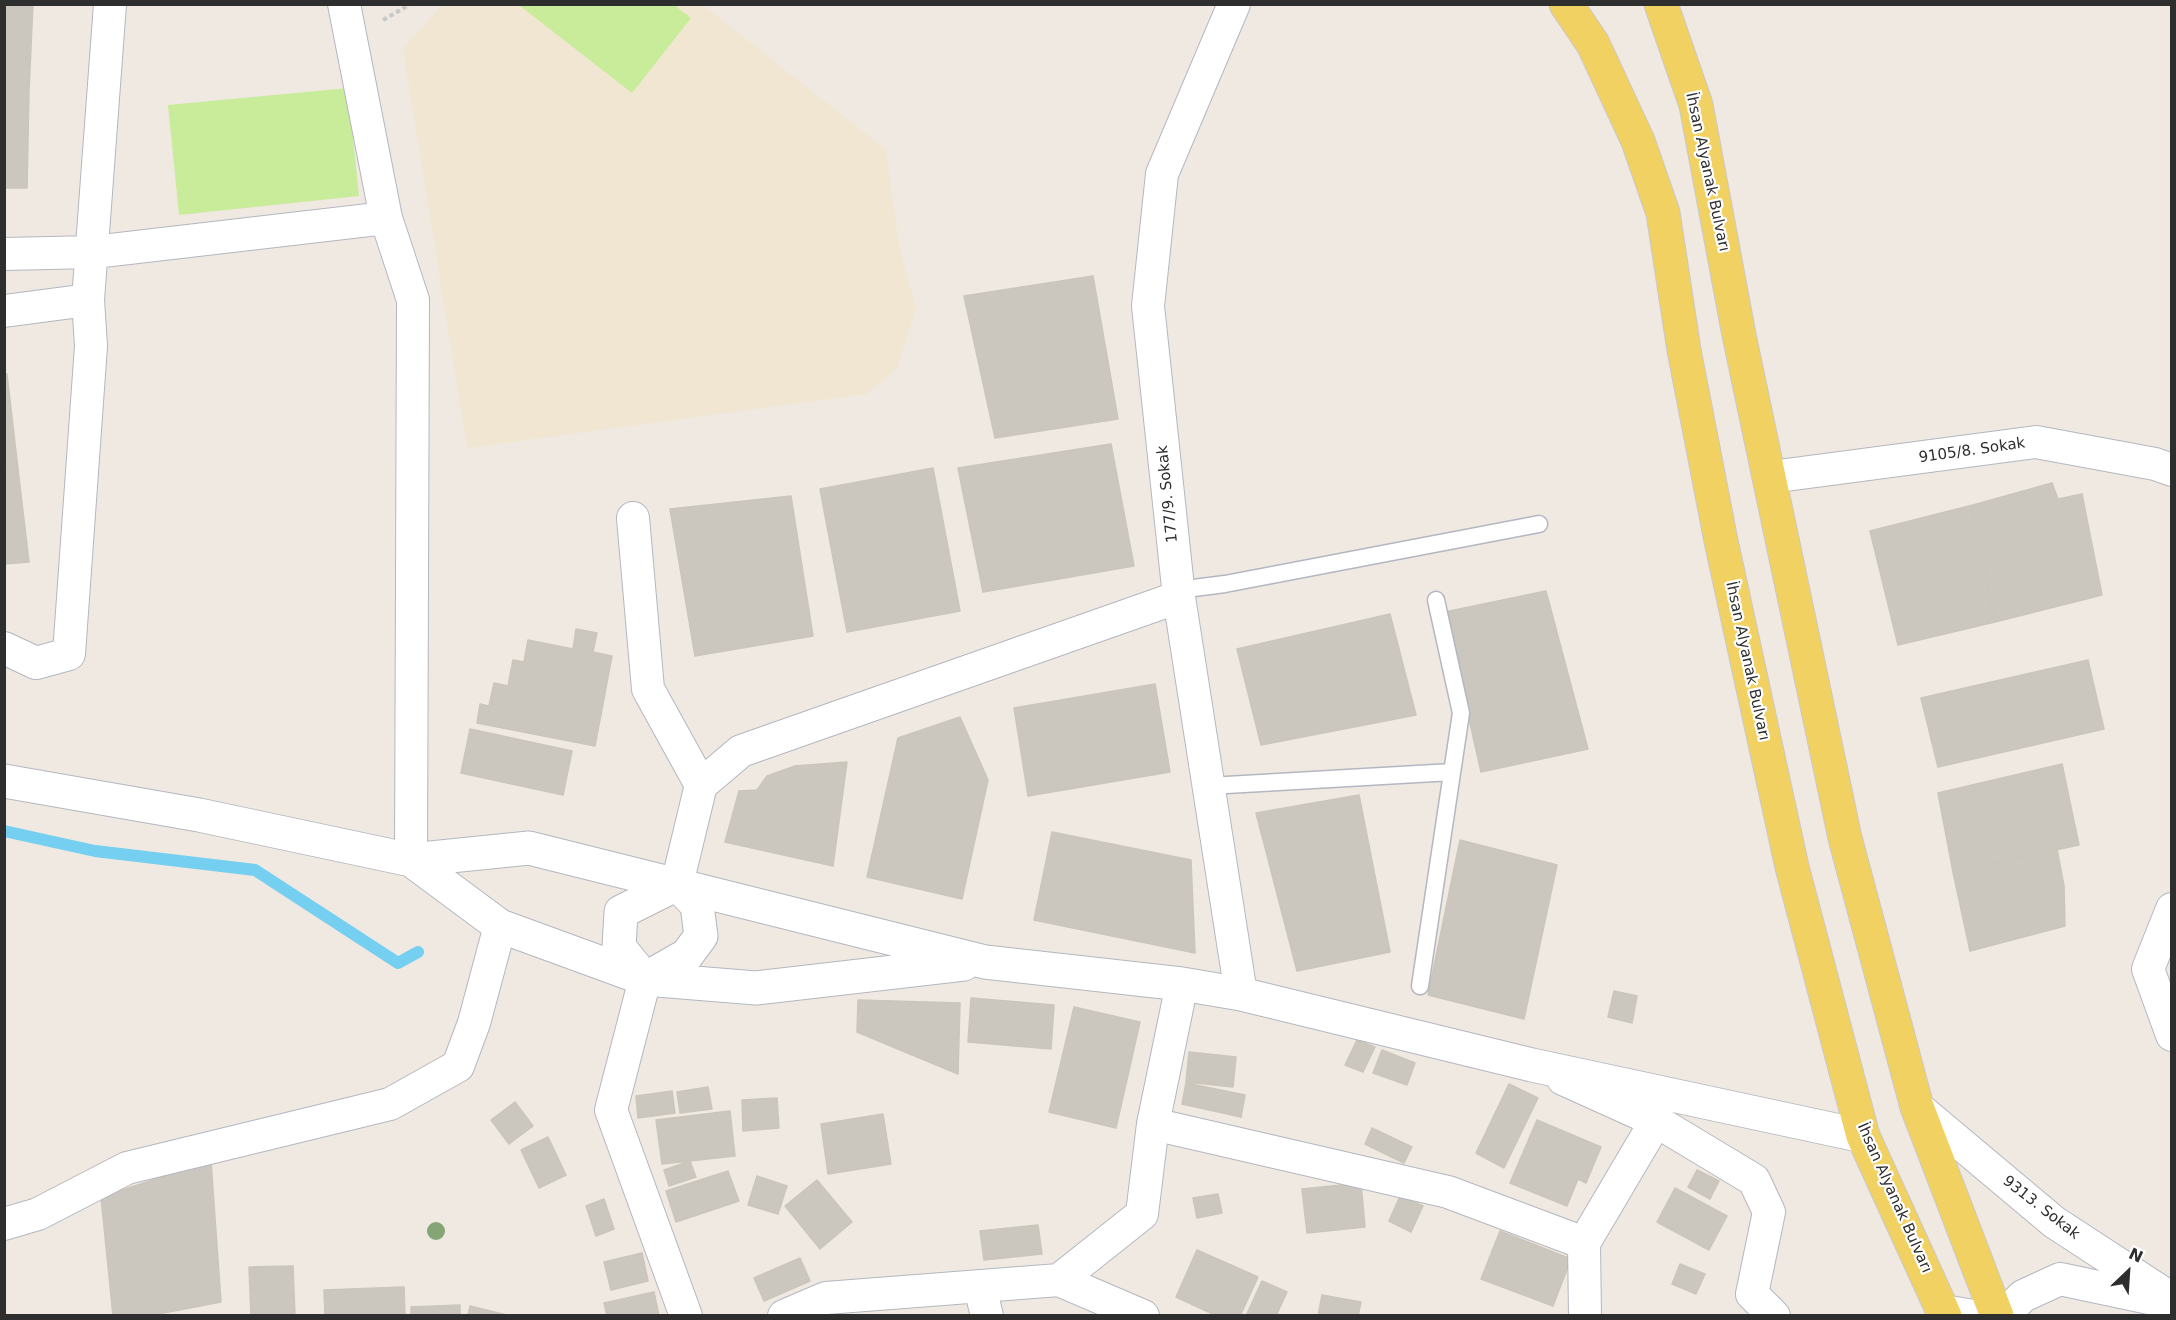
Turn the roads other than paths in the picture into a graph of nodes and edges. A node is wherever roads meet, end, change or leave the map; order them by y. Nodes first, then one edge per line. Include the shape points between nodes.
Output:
1 (110, 4) edge
2 (344, 4) edge
3 (1234, 4) edge
4 (1566, 4) edge
5 (1660, 4) edge
6 (386, 218) junction
7 (94, 252) junction
8 (4, 254) edge
9 (88, 300) junction
10 (4, 310) edge
11 (2172, 470) edge
12 (1771, 477) junction
13 (633, 518) dead end
14 (1539, 524) dead end
15 (1178, 593) junction
16 (1436, 600) dead end
17 (4, 648) edge
18 (1452, 772) junction
19 (4, 781) edge
20 (701, 785) junction
21 (1209, 786) junction
22 (411, 860) junction
23 (677, 884) junction
24 (2172, 909) edge
25 (500, 926) junction
26 (985, 962) junction
27 (645, 979) junction
28 (1182, 984) junction
29 (1420, 986) dead end
30 (1241, 994) junction
31 (2172, 1035) edge
32 (1532, 1065) junction
33 (1917, 1107) junction
34 (1656, 1121) junction
35 (1153, 1124) junction
36 (1863, 1136) junction
37 (4, 1224) edge
38 (1584, 1244) junction
39 (1059, 1280) junction
40 (983, 1301) edge
41 (2172, 1301) edge
42 (1954, 1314) edge
43 (686, 1316) edge
44 (784, 1316) edge
45 (1143, 1316) edge
46 (1585, 1316) edge
47 (1774, 1316) edge
48 (1997, 1316) edge
49 (2003, 1316) edge

1 - 7 street
2 - 6 street
3 - 15 street, 177/9. Sokak via 1162,174 1148,306
4 - 36 main road, İhsan Alyanak Bulvarı via 1593,44 1638,141 1663,213 1684,350 1721,541 1792,867
5 - 12 main road, İhsan Alyanak Bulvarı via 1696,105 1739,335
6 - 7 street
6 - 22 street via 413,300
7 - 8 street
7 - 9 street
9 - 10 street
9 - 17 street via 91,346 69,654 36,663
11 - 12 street, 9105/8. Sokak via 2036,442
12 - 33 main road, İhsan Alyanak Bulvarı via 1845,838
13 - 20 street via 648,689
14 - 15 lane
15 - 20 street via 741,751
15 - 21 street, 177/9. Sokak
16 - 18 lane via 1461,713
18 - 21 lane
18 - 29 lane
19 - 22 street via 199,815
20 - 23 street
21 - 30 street, 177/9. Sokak
22 - 23 street via 529,848
22 - 25 street
23 - 26 street
23 - 27 street via 697,905 701,936 687,955
23 - 27 street via 621,912 619,947
24 - 31 street via 2148,969
25 - 27 street
25 - 37 street via 458,1066 390,1104 127,1168 38,1214
26 - 27 street via 756,988
26 - 28 street
27 - 43 street via 611,1110
28 - 30 street
28 - 35 street
30 - 32 street
32 - 34 street
32 - 36 street
33 - 41 street, 9313. Sokak via 2054,1222
33 - 48 main road, İhsan Alyanak Bulvarı
34 - 38 street
34 - 47 street via 1754,1180 1769,1212 1752,1294
35 - 38 street via 1448,1192
35 - 39 street via 1142,1214
36 - 42 main road, İhsan Alyanak Bulvarı
38 - 46 street
39 - 40 street
39 - 45 street
40 - 44 street via 826,1298
41 - 49 street, 9313. Sokak via 2060,1279 2023,1296

